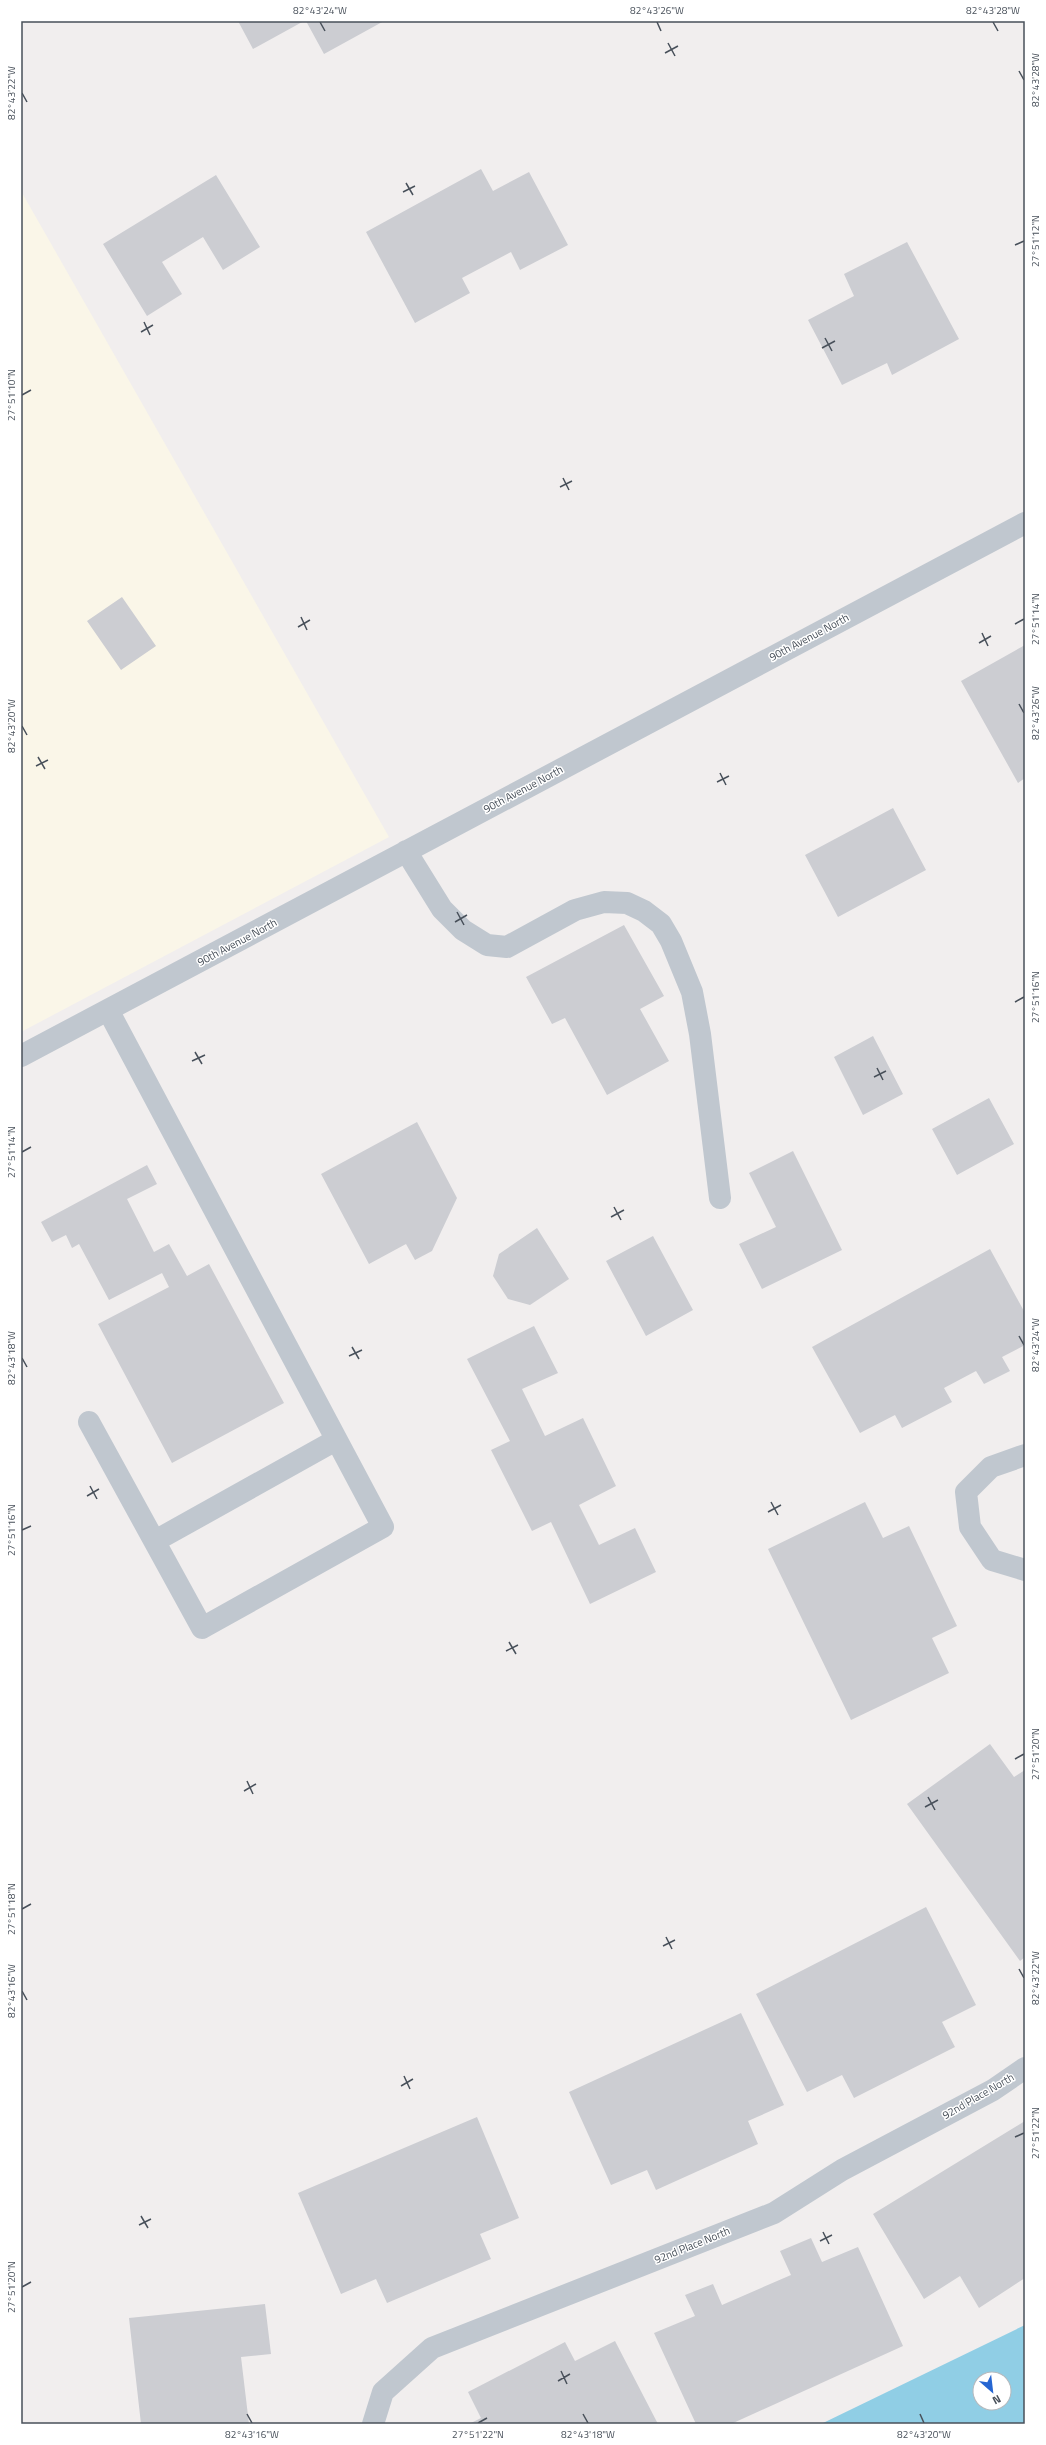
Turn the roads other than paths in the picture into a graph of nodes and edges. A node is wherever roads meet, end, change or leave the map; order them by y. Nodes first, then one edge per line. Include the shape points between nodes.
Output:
1 (1025, 522) edge
2 (406, 851) junction
3 (108, 1010) junction
4 (21, 1056) edge
5 (720, 1198) dead end
6 (89, 1422) dead end
7 (336, 1440) junction
8 (1025, 1455) edge
9 (155, 1541) junction
10 (1025, 1570) edge
11 (1025, 2068) edge
12 (373, 2424) edge

1 - 2 street, 90th Avenue North
2 - 3 street, 90th Avenue North
2 - 5 street via 442,909 463,930 487,945 506,947 575,910 604,902 627,903 644,910 661,924 671,940 692,992 700,1034
3 - 4 street, 90th Avenue North
3 - 7 street
6 - 9 street
7 - 9 street
7 - 9 street via 383,1528 202,1628
8 - 10 street via 991,1467 966,1492 970,1527 992,1560
11 - 12 street, 92nd Place North via 993,2090 842,2170 774,2213 432,2348 383,2392

